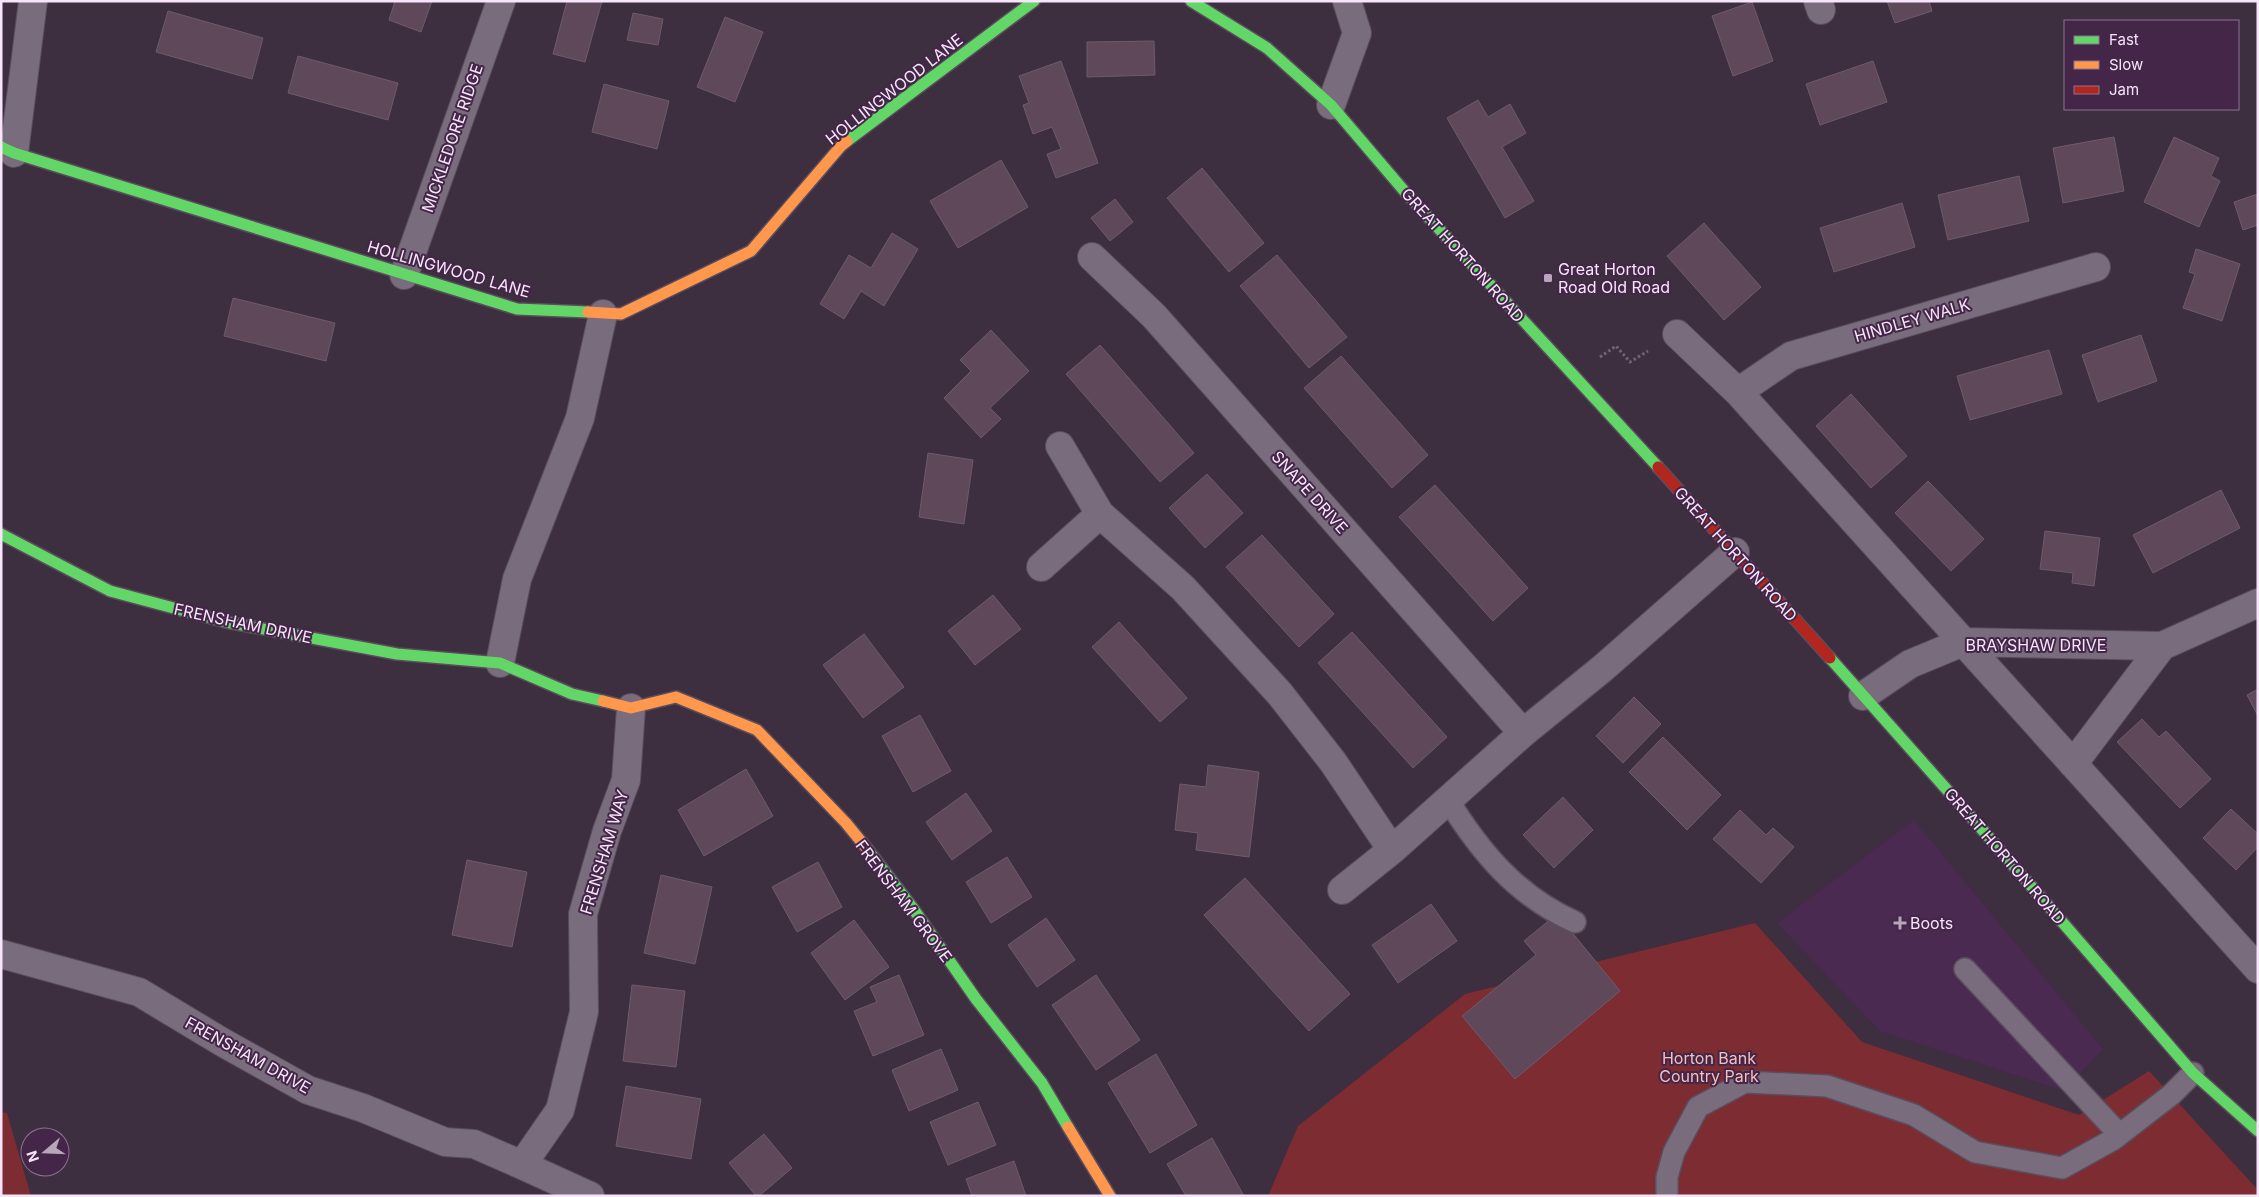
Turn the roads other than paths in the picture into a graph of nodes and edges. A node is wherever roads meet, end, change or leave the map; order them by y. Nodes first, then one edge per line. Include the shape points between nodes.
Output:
1 (33, 1) edge
2 (501, 1) edge
3 (1034, 1) edge
4 (1192, 1) edge
5 (1347, 1) edge
6 (1331, 105) junction
7 (8, 150) edge
8 (1092, 257) dead end
9 (2096, 267) dead end
10 (404, 275) junction
11 (603, 314) junction
12 (1677, 334) road end
13 (1738, 392) junction
14 (1060, 446) dead end
15 (1100, 514) junction
16 (1, 534) edge
17 (1735, 552) junction
18 (1041, 567) dead end
19 (2258, 603) edge
20 (1963, 642) junction
21 (2162, 646) junction
22 (500, 663) junction
23 (572, 694) joint
24 (1863, 696) junction
25 (631, 708) junction
26 (1523, 732) junction
27 (2073, 764) junction
28 (1448, 800) junction
29 (1392, 850) junction
30 (1342, 890) dead end
31 (1575, 922) dead end
32 (1, 954) edge
33 (1965, 969) dead end
34 (2258, 969) edge
35 (2193, 1073) junction
36 (2258, 1131) edge
37 (2120, 1134) junction
38 (522, 1165) junction
39 (590, 1196) edge
40 (1110, 1196) edge
41 (1667, 1196) edge

1 - 7 street
2 - 10 street, MICKLEDORE RIDGE
3 - 11 street, HOLLINGWOOD LANE via 841,146 751,251 621,314
4 - 6 street, GREAT HORTON ROAD via 1267,48
5 - 6 street via 1357,33
6 - 17 street, GREAT HORTON ROAD via 1406,193
7 - 10 street, HOLLINGWOOD LANE
8 - 26 street, SNAPE DRIVE via 1154,316
9 - 13 street, HINDLEY WALK via 1791,356
10 - 11 street, HOLLINGWOOD LANE via 517,309
11 - 22 street via 580,418 517,579
12 - 13 street
13 - 20 street
14 - 15 street
15 - 18 street
15 - 29 street via 1183,588 1280,694 1333,762
16 - 22 street, FRENSHAM DRIVE via 110,591 226,622 397,654
17 - 24 street, GREAT HORTON ROAD
17 - 26 street via 1603,668
19 - 21 street, BRAYSHAW DRIVE
20 - 21 street, BRAYSHAW DRIVE
20 - 24 street, BRAYSHAW DRIVE via 1910,664
20 - 27 street
21 - 27 street, BRAYSHAW DRIVE
22 - 23 street, FRENSHAM DRIVE
23 - 25 street, FRENSHAM GROVE
24 - 35 street, GREAT HORTON ROAD
25 - 38 street, FRENSHAM WAY via 626,780 583,914 584,1012 560,1110
25 - 40 street, FRENSHAM GROVE via 676,697 757,730 846,823 912,907 976,1000 1042,1084
26 - 28 street
27 - 34 street
28 - 29 street
28 - 31 lane via 1472,839 1521,890 1549,910
29 - 30 street
32 - 38 street, FRENSHAM DRIVE via 140,992 308,1090 363,1108 444,1142 474,1144
33 - 37 lane
35 - 36 street, GREAT HORTON ROAD
35 - 37 lane via 2171,1095
37 - 41 lane via 2062,1168 1975,1152 1914,1115 1827,1086 1745,1082 1698,1107 1674,1152 1667,1177
38 - 39 street

